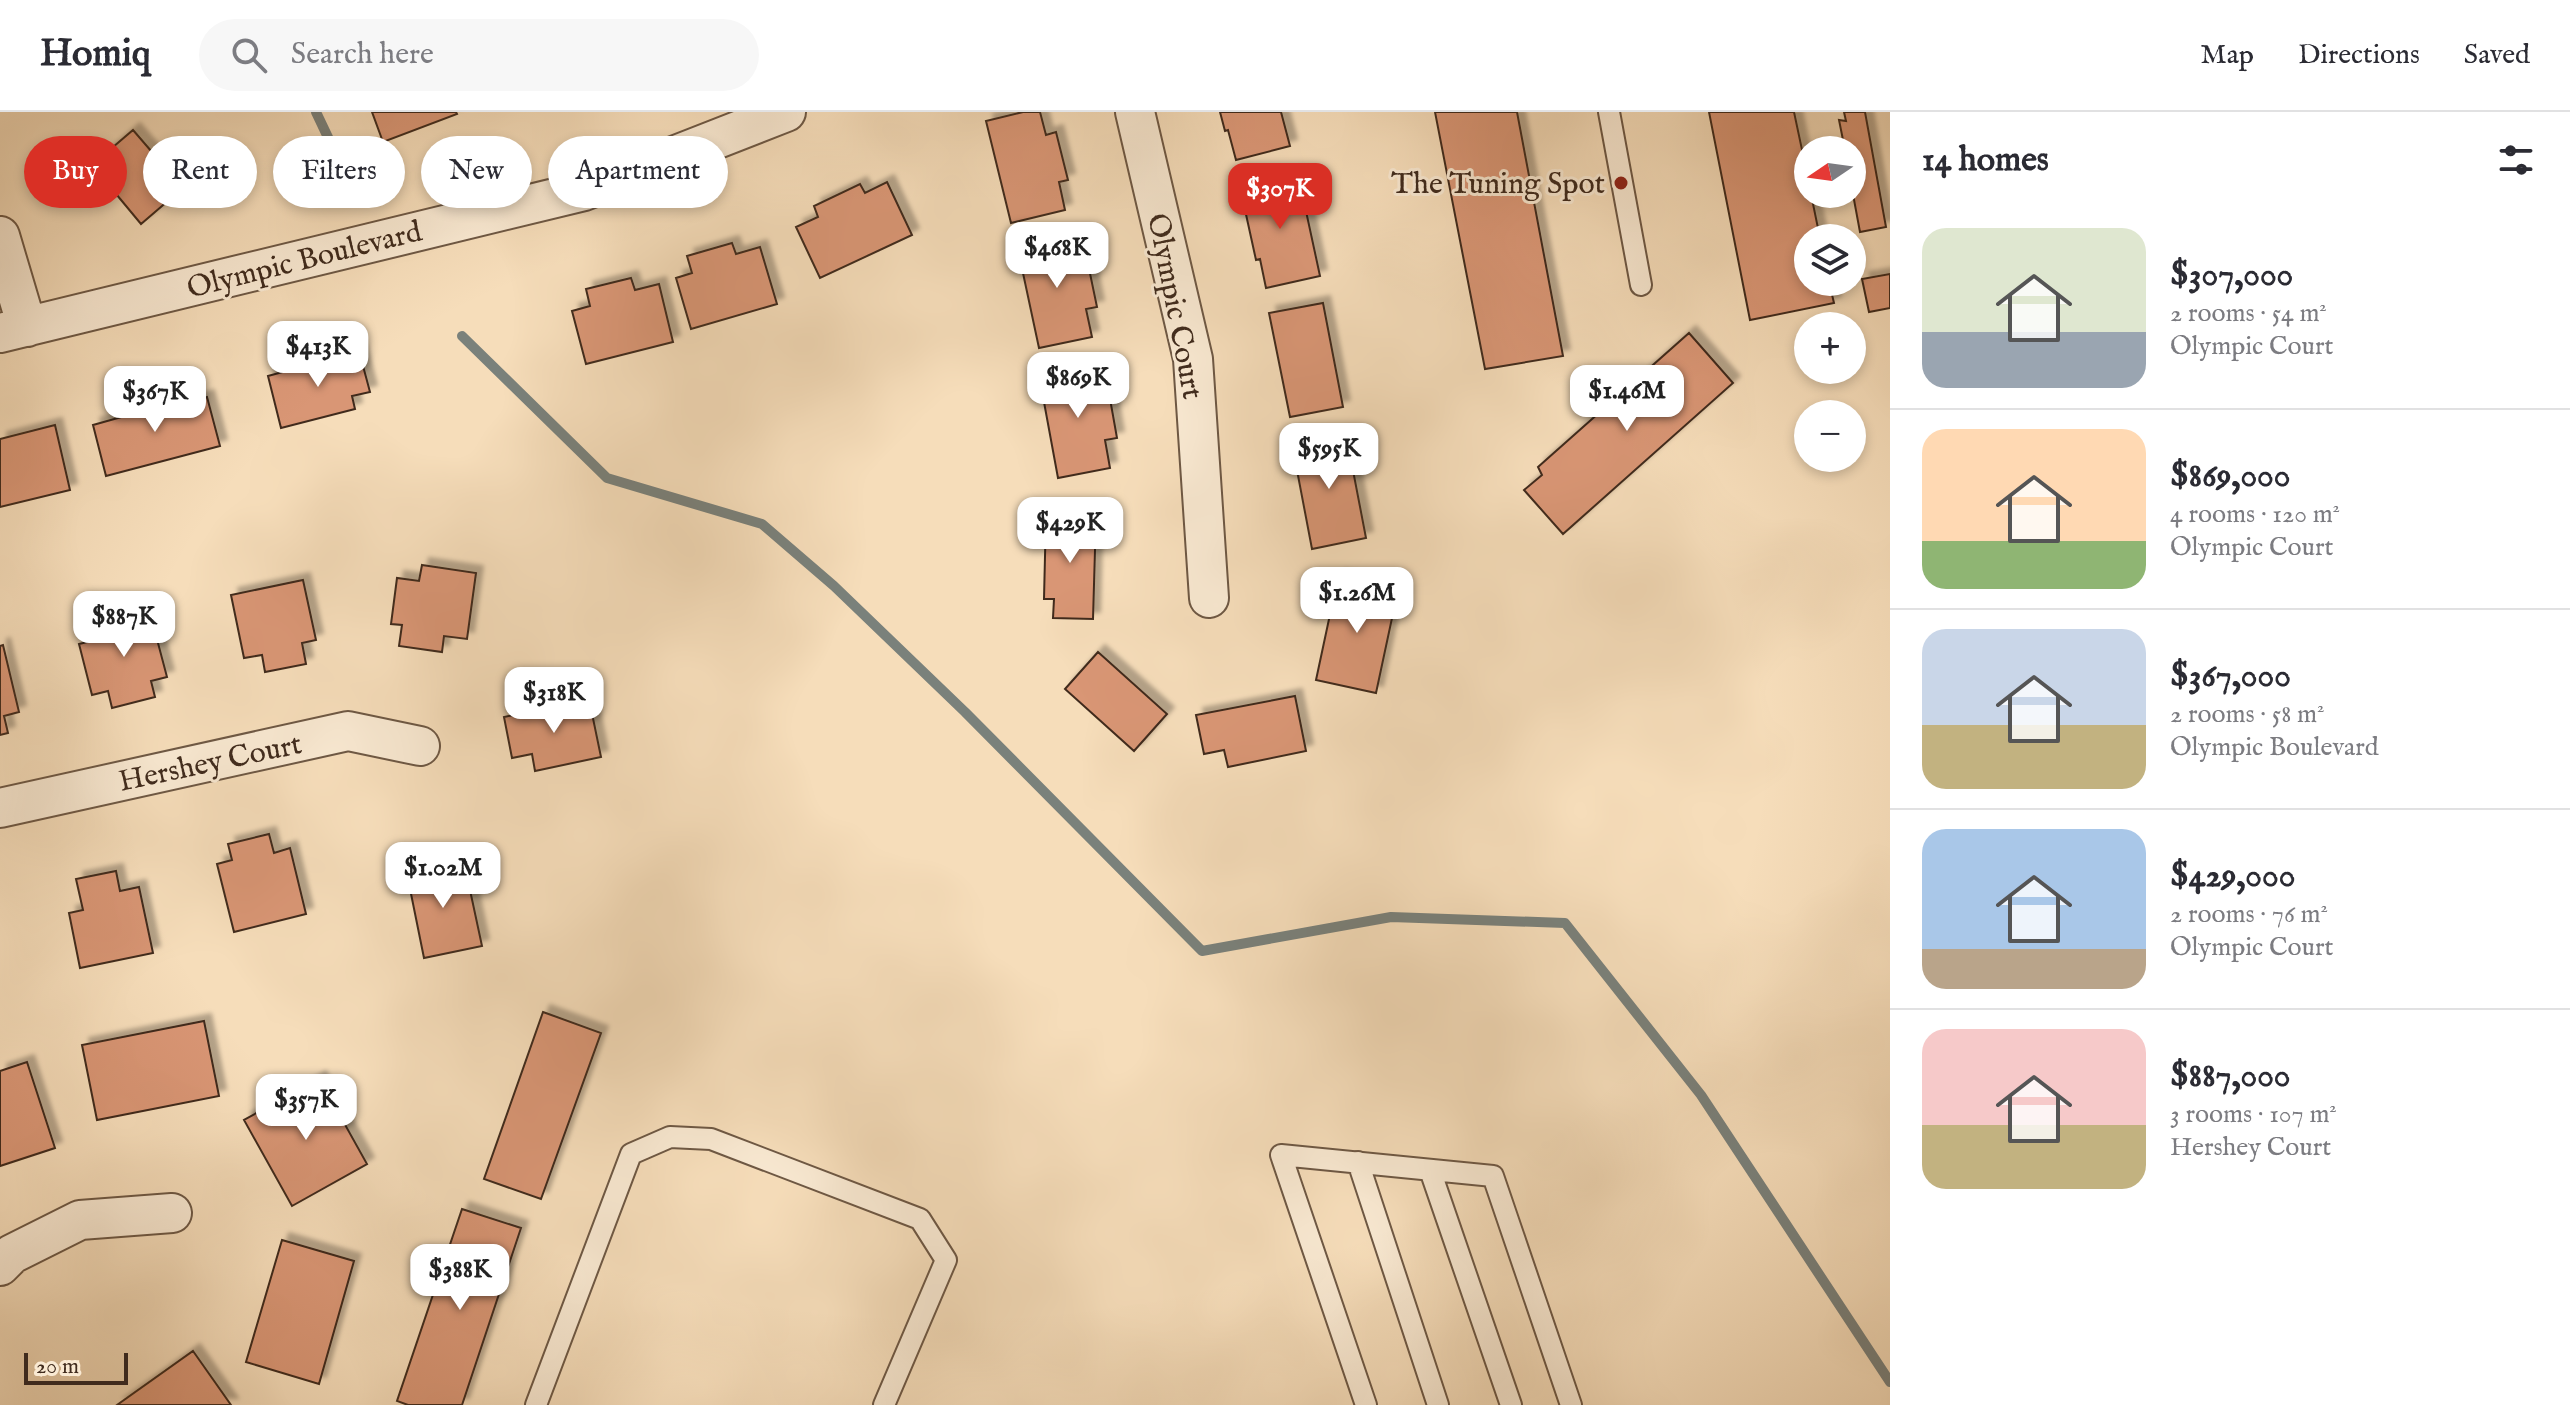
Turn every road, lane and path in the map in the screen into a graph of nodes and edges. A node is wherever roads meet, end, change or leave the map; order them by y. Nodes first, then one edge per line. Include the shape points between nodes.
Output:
1 (786, 112) edge
2 (1135, 112) edge
3 (1609, 112) edge
4 (0, 236) edge
5 (1641, 285) dead end
6 (13, 330) edge
7 (1209, 598) dead end
8 (420, 746) dead end
9 (0, 808) edge
10 (1358, 1162) junction
11 (1430, 1170) junction
12 (172, 1213) dead end
13 (0, 1266) edge
14 (536, 1405) edge
15 (884, 1405) edge
16 (1366, 1405) edge
17 (1438, 1405) edge
18 (1511, 1405) edge
19 (1571, 1405) edge

1 - 6 street, Olympic Boulevard via 584,191
2 - 7 street, Olympic Court via 1193,359
3 - 5 lane
4 - 6 street
8 - 9 street, Hershey Court via 348,731
10 - 11 lane
10 - 16 lane via 1281,1155
10 - 17 lane
11 - 18 lane
11 - 19 lane via 1493,1176
12 - 13 street via 80,1220 12,1254
14 - 15 lane via 631,1154 670,1137 711,1139 920,1219 946,1260

